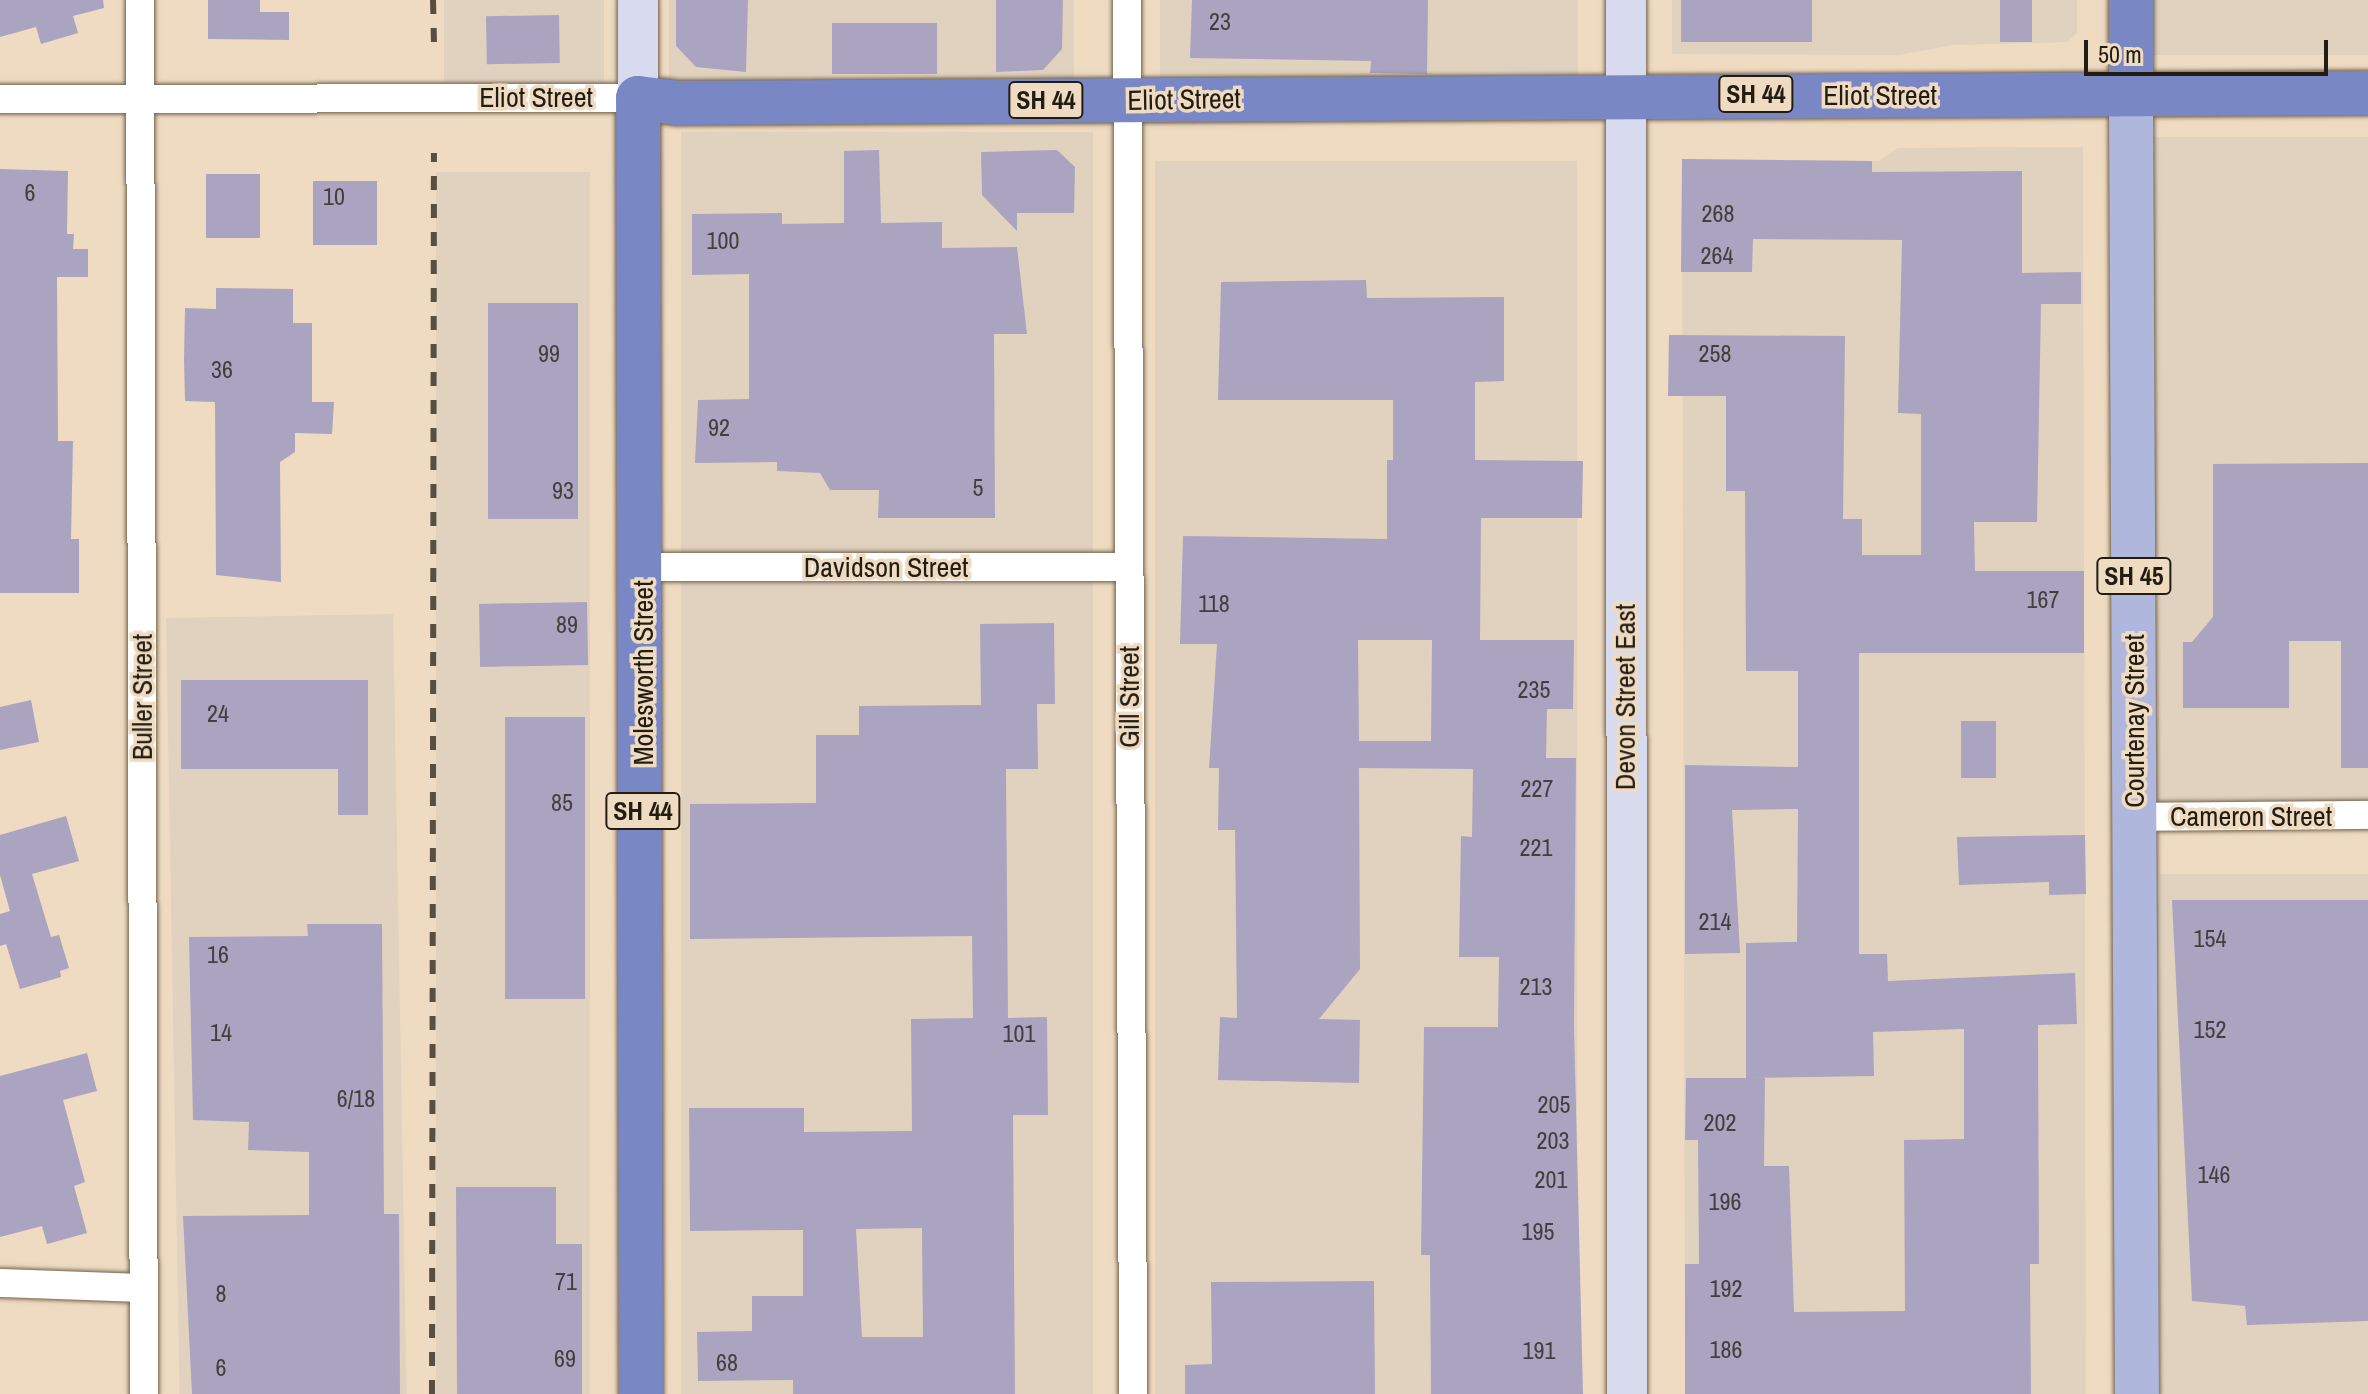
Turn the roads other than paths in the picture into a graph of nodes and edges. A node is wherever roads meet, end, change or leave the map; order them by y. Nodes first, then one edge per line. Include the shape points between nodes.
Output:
1 (140, 0) edge
2 (638, 0) edge
3 (1127, 0) edge
4 (1626, 0) edge
5 (2131, 0) edge
6 (2131, 92) junction
7 (1630, 93) junction
8 (2368, 93) edge
9 (638, 98) junction
10 (0, 99) edge
11 (141, 99) junction
12 (1128, 99) junction
13 (643, 567) junction
14 (1129, 567) junction
15 (2368, 815) edge
16 (2134, 817) junction
17 (0, 1283) edge
18 (142, 1288) junction
19 (144, 1394) edge
20 (641, 1394) edge
21 (1133, 1394) edge
22 (1627, 1394) edge
23 (2137, 1394) edge

1 - 11 street, Buller Street
2 - 9 street, Molesworth Street
3 - 12 street, Gill Street
4 - 7 street, Devon Street East
5 - 6 highway, Courtenay Street
6 - 7 highway, Eliot Street / SH 44
6 - 8 highway, Eliot Street
6 - 16 main road, Courtenay Street / SH 45
7 - 12 highway, Eliot Street / SH 44
7 - 22 street, Devon Street East
9 - 11 street, Eliot Street
9 - 12 highway, Eliot Street / SH 44
9 - 13 highway, Molesworth Street / SH 44
10 - 11 street, Eliot Street
11 - 18 street, Buller Street
12 - 14 street, Gill Street
13 - 14 street, Davidson Street
13 - 20 highway, Molesworth Street / SH 44
14 - 21 street, Gill Street
15 - 16 street, Cameron Street
16 - 23 main road, Courtenay Street / SH 45
17 - 18 street
18 - 19 street, Buller Street

